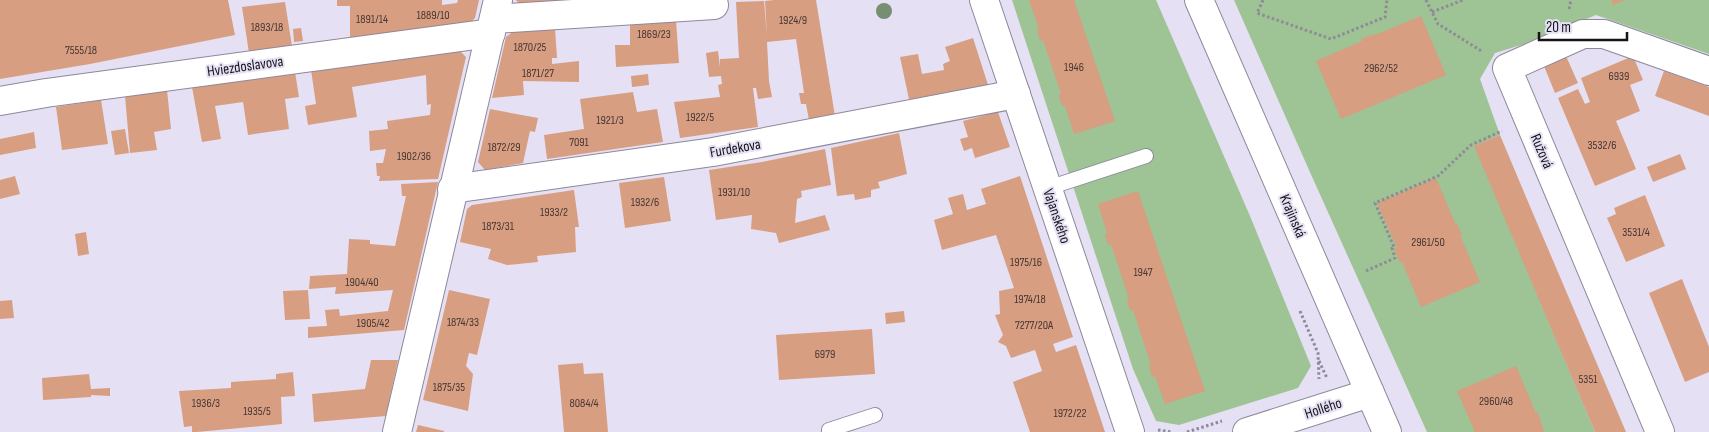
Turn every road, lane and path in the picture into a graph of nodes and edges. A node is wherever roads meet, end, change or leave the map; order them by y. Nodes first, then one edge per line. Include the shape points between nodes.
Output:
1 (984, 0) edge
2 (1199, 0) edge
3 (1263, 0) edge
4 (1387, 0) edge
5 (1426, 0) edge
6 (1463, 0) edge
7 (714, 5) dead end
8 (1432, 12) junction
9 (494, 17) edge
10 (1507, 68) junction
11 (1709, 71) edge
12 (1016, 94) junction
13 (0, 101) edge
14 (1504, 130) dead end
15 (1146, 156) dead end
16 (1048, 188) junction
17 (452, 189) junction
18 (1366, 270) dead end
19 (1300, 310) dead end
20 (1312, 386) dead end
21 (1370, 393) junction
22 (875, 416) dead end
23 (1235, 426) edge
24 (397, 432) edge
25 (829, 432) edge
26 (1130, 432) edge
27 (1187, 432) edge
28 (1386, 432) edge
29 (1660, 432) edge

1 - 12 street, Vajanského
2 - 21 street, Krajinská
3 - 4 path via 1257,13 1331,39 1385,17
5 - 8 path
6 - 8 path
7 - 9 street, Hviezdoslavova
8 - 10 path via 1438,24
9 - 13 street, Hviezdoslavova
9 - 17 street
10 - 11 street via 1583,34 1604,34
10 - 29 street, Ružová
12 - 16 street, Vajanského
12 - 17 street, Furdekova via 713,152
14 - 18 path via 1471,144 1438,176 1375,203 1396,257
15 - 16 lane
16 - 26 street, Vajanského
17 - 24 street
19 - 20 path via 1318,353 1319,380
21 - 23 street, Hollého
21 - 28 street, Krajinská
22 - 25 lane
23 - 27 path

